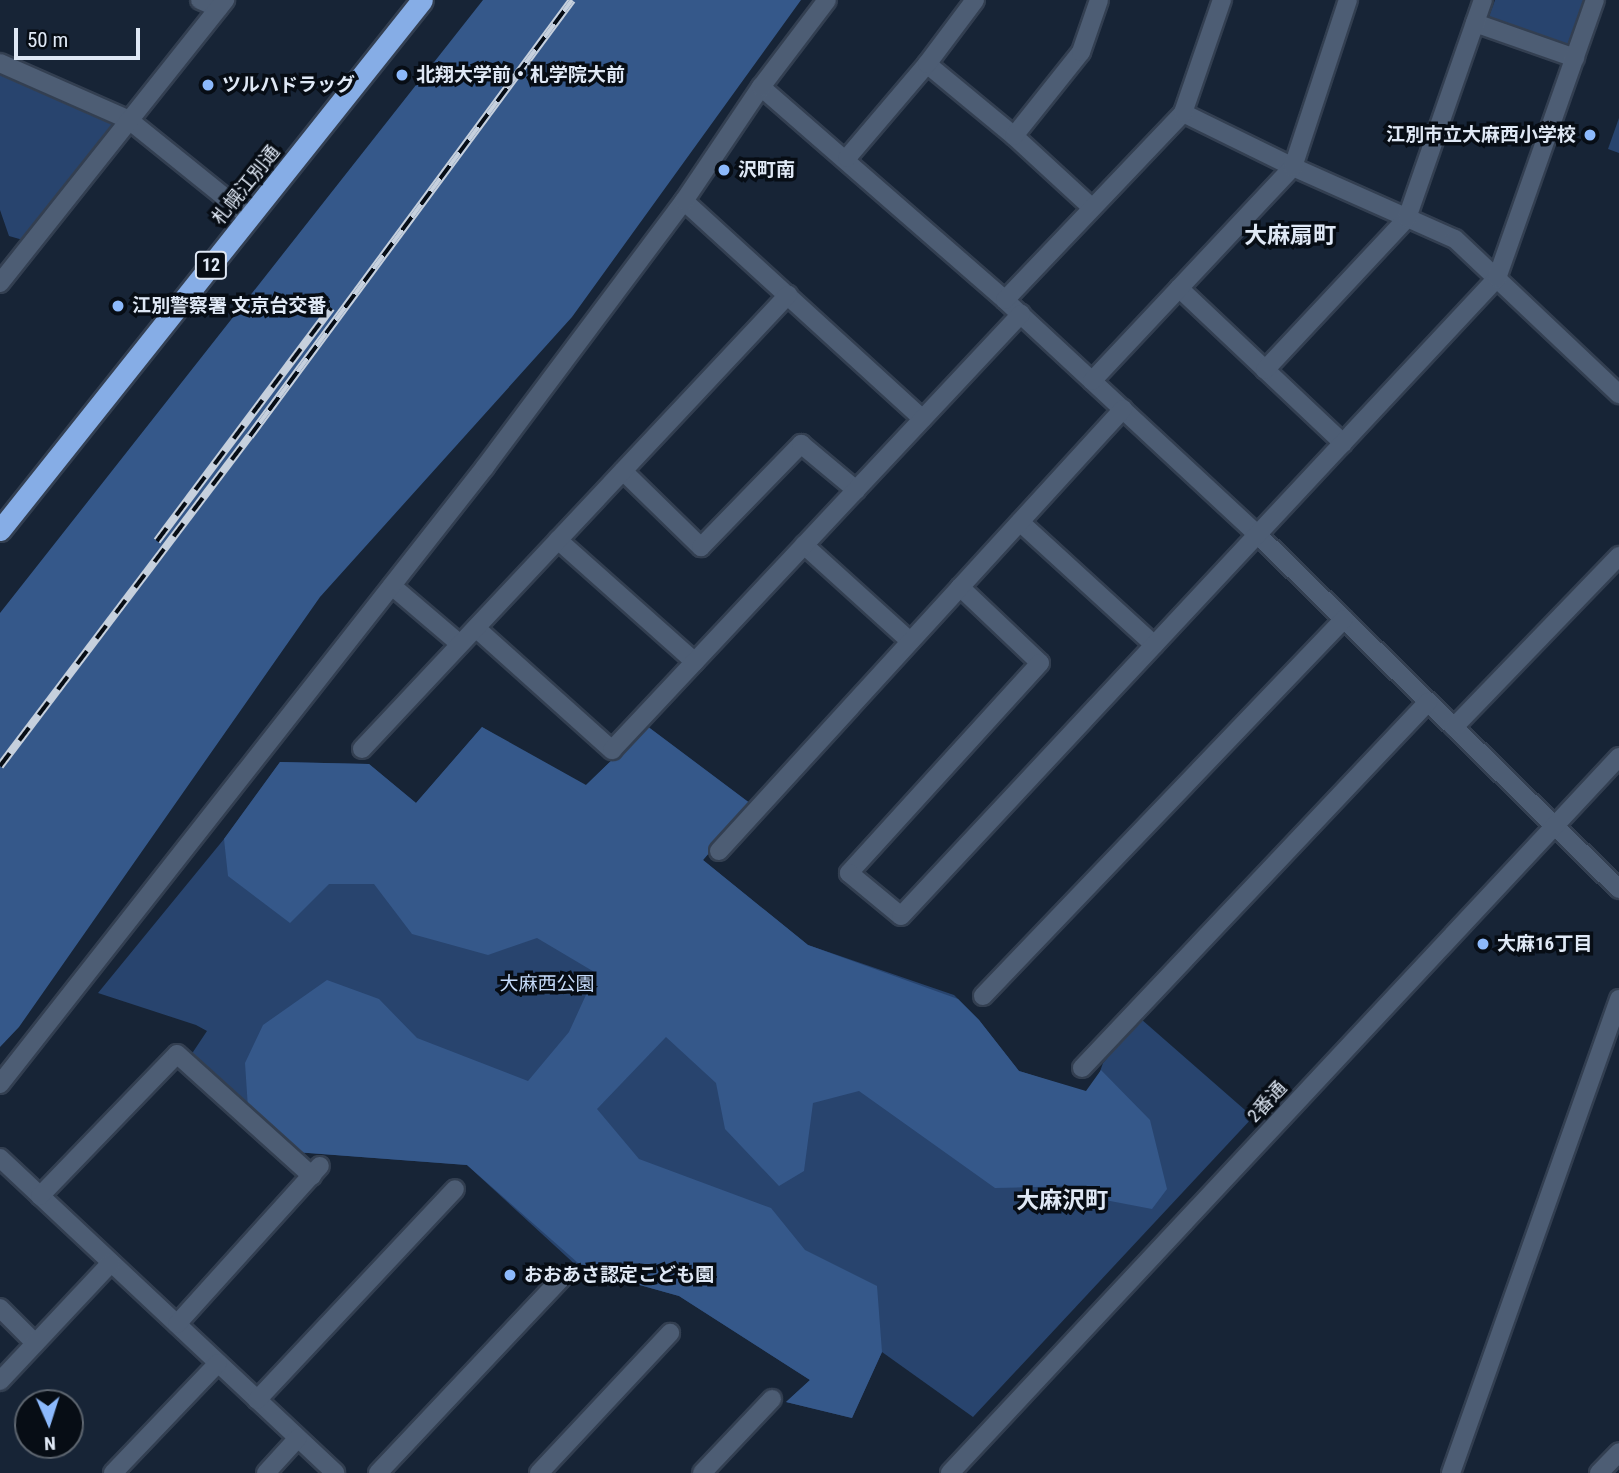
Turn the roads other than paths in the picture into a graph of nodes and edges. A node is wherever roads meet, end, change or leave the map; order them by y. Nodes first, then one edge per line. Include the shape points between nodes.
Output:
1 (200, 0) edge
2 (422, 0) edge
3 (827, 0) edge
4 (975, 0) edge
5 (1099, 0) edge
6 (1222, 0) edge
7 (1348, 0) edge
8 (1483, 0) edge
9 (1595, 0) edge
10 (222, 4) edge
11 (1475, 23) junction
12 (1575, 58) junction
13 (0, 63) edge
14 (927, 64) junction
15 (761, 88) junction
16 (1183, 113) junction
17 (129, 120) junction
18 (1014, 136) junction
19 (846, 158) junction
20 (1293, 167) junction
21 (684, 201) junction
22 (1092, 208) junction
23 (249, 218) junction
24 (1407, 218) junction
25 (0, 256) edge
26 (1497, 278) junction
27 (2, 281) edge
28 (1179, 288) junction
29 (788, 295) junction
30 (1005, 300) junction
31 (1021, 314) junction
32 (1265, 370) junction
33 (1092, 381) junction
34 (1619, 394) edge
35 (1123, 410) junction
36 (923, 419) junction
37 (1343, 443) junction
38 (623, 471) junction
39 (856, 490) junction
40 (1020, 522) junction
41 (0, 530) edge
42 (1258, 534) junction
43 (558, 540) junction
44 (804, 545) junction
45 (1619, 556) edge
46 (392, 586) junction
47 (960, 587) junction
48 (1344, 619) junction
49 (476, 628) junction
50 (910, 641) junction
51 (460, 644) junction
52 (1154, 645) junction
53 (695, 662) junction
54 (1428, 702) junction
55 (1454, 727) junction
56 (362, 749) dead end
57 (1619, 757) edge
58 (1553, 827) junction
59 (719, 851) dead end
60 (1619, 889) edge
61 (983, 996) dead end
62 (1619, 999) edge
63 (1082, 1068) dead end
64 (0, 1084) edge
65 (0, 1158) edge
66 (456, 1189) dead end
67 (40, 1196) junction
68 (111, 1263) junction
69 (561, 1279) dead end
70 (0, 1308) edge
71 (177, 1324) junction
72 (670, 1333) dead end
73 (35, 1343) junction
74 (218, 1363) junction
75 (0, 1381) edge
76 (772, 1399) dead end
77 (257, 1400) junction
78 (298, 1438) junction
79 (1619, 1452) edge
80 (113, 1473) edge
81 (266, 1473) edge
82 (335, 1473) edge
83 (377, 1473) edge
84 (539, 1473) edge
85 (702, 1473) edge
86 (950, 1473) edge
87 (1451, 1473) edge
88 (1599, 1473) edge

1 - 10 street
2 - 23 highway, 札幌江別通 / 12
3 - 15 street
4 - 14 street
5 - 18 street via 1082,52
6 - 16 street
7 - 20 street
8 - 11 street
9 - 12 street
10 - 17 street
11 - 12 street
11 - 24 street
12 - 26 street
13 - 17 street
14 - 18 street
14 - 19 street
15 - 19 street
15 - 21 street
16 - 20 street
16 - 22 street
17 - 23 street
17 - 27 street
18 - 22 street
19 - 30 street
20 - 24 street
20 - 28 street
21 - 29 street
21 - 46 street
22 - 30 street
23 - 41 highway, 札幌江別通 / 12
24 - 26 street via 1455,239
24 - 32 street
25 - 27 street
26 - 34 street
26 - 37 street
28 - 32 street
28 - 33 street
29 - 36 street
29 - 38 street
30 - 31 street
31 - 33 street
31 - 36 street
32 - 37 street
33 - 35 street
35 - 40 street
35 - 42 street
36 - 39 street
37 - 42 street
38 - 39 street via 701,547 801,444
38 - 43 street
39 - 44 street
40 - 47 street
40 - 52 street
42 - 48 street
42 - 52 street
43 - 49 street
43 - 53 street
44 - 50 street
44 - 53 street
45 - 55 street
46 - 51 street
46 - 64 street
47 - 50 street
47 - 52 street via 1040,663 849,873 901,916
48 - 54 street
48 - 61 street
49 - 51 street
49 - 53 street via 612,750
50 - 59 street
51 - 56 street
54 - 55 street
54 - 63 street
55 - 58 street
57 - 58 street, 2番通
58 - 60 street
58 - 86 street, 2番通
62 - 87 street
65 - 67 street
66 - 77 street
67 - 68 street
67 - 71 street via 177,1054 316,1171
68 - 71 street
68 - 73 street
69 - 83 street
70 - 73 street
71 - 74 street
72 - 84 street
73 - 75 street
74 - 77 street
74 - 80 street
76 - 85 street
77 - 78 street
78 - 81 street
78 - 82 street
79 - 88 street

